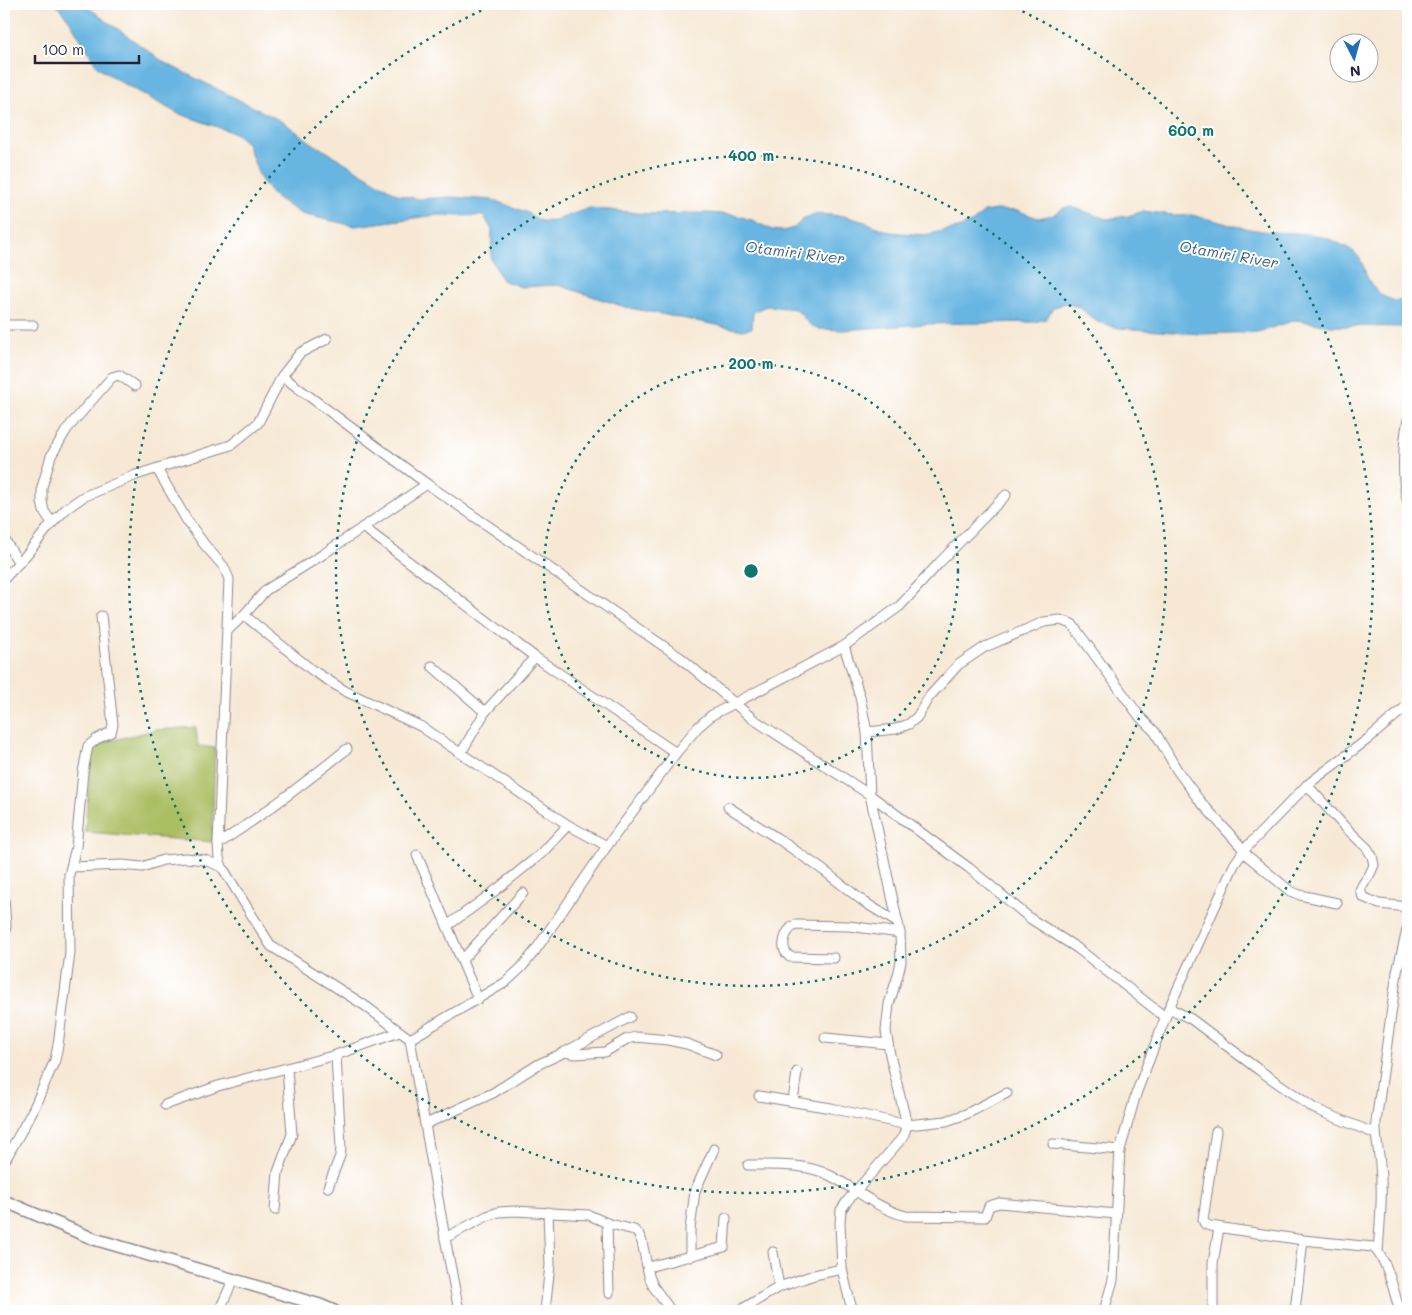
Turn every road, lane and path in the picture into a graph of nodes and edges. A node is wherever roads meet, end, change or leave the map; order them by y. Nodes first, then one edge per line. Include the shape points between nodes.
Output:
1 (4, 325) edge
2 (33, 325) dead end
3 (327, 339) dead end
4 (282, 376) junction
5 (135, 386) dead end
6 (1408, 420) edge
7 (157, 469) junction
8 (427, 484) junction
9 (1006, 495) dead end
10 (1408, 503) edge
11 (52, 523) junction
12 (364, 528) junction
13 (4, 539) edge
14 (20, 563) junction
15 (4, 578) edge
16 (244, 615) junction
17 (101, 616) dead end
18 (227, 631) junction
19 (844, 646) junction
20 (535, 657) junction
21 (432, 666) dead end
22 (735, 703) junction
23 (1408, 705) edge
24 (485, 712) junction
25 (868, 732) junction
26 (347, 749) dead end
27 (461, 753) junction
28 (676, 753) junction
29 (1307, 785) junction
30 (870, 795) junction
31 (728, 807) dead end
32 (568, 825) junction
33 (218, 844) junction
34 (607, 846) junction
35 (1243, 851) junction
36 (417, 855) dead end
37 (72, 867) junction
38 (222, 867) junction
39 (523, 893) dead end
40 (4, 897) edge
41 (1337, 904) dead end
42 (1408, 907) edge
43 (898, 923) junction
44 (447, 926) junction
45 (1408, 926) edge
46 (900, 933) junction
47 (4, 937) edge
48 (834, 958) dead end
49 (462, 960) junction
50 (478, 999) junction
51 (1169, 1008) junction
52 (630, 1017) dead end
53 (1165, 1017) junction
54 (399, 1032) junction
55 (410, 1038) junction
56 (825, 1038) dead end
57 (888, 1044) junction
58 (565, 1052) junction
59 (336, 1055) junction
60 (716, 1055) dead end
61 (288, 1069) junction
62 (797, 1072) dead end
63 (1007, 1093) dead end
64 (759, 1096) dead end
65 (793, 1101) junction
66 (165, 1105) dead end
67 (426, 1124) junction
68 (907, 1125) junction
69 (1216, 1131) dead end
70 (1376, 1134) junction
71 (1053, 1144) dead end
72 (714, 1149) dead end
73 (1120, 1150) junction
74 (4, 1160) edge
75 (748, 1165) dead end
76 (328, 1187) dead end
77 (856, 1190) junction
78 (4, 1201) edge
79 (4, 1209) edge
80 (275, 1210) dead end
81 (548, 1212) junction
82 (1116, 1214) junction
83 (726, 1218) dead end
84 (607, 1223) junction
85 (1219, 1228) junction
86 (444, 1238) junction
87 (1303, 1240) junction
88 (773, 1252) dead end
89 (1378, 1252) junction
90 (690, 1257) junction
91 (648, 1267) junction
92 (842, 1269) junction
93 (230, 1287) junction
94 (779, 1287) junction
95 (609, 1293) dead end
96 (219, 1311) edge
97 (313, 1311) edge
98 (334, 1311) edge
99 (459, 1311) edge
100 (545, 1311) edge
101 (671, 1311) edge
102 (739, 1311) edge
103 (854, 1311) edge
104 (1104, 1311) edge
105 (1213, 1311) edge
106 (1294, 1311) edge
107 (1400, 1311) edge

1 - 2 street
3 - 4 street via 300,353
4 - 7 street via 258,423 231,445
4 - 8 street
5 - 11 street via 119,375 112,377 57,443 42,487 44,512
6 - 10 street via 1404,467
7 - 11 street via 83,497
7 - 18 street via 186,519 228,572
8 - 12 street
8 - 22 street via 681,658
9 - 19 street via 900,606
11 - 14 street
12 - 16 street via 266,590
12 - 20 street
13 - 14 street
14 - 15 street
16 - 18 street
16 - 27 street via 312,670 345,691 420,726
17 - 37 street via 113,725 111,732 88,746
18 - 33 street
19 - 22 street
19 - 25 street
20 - 24 street
20 - 28 street
21 - 24 street
22 - 28 street via 712,715
22 - 30 street via 753,719
23 - 29 street
24 - 27 street
25 - 30 street
25 - 35 street via 909,724 958,665 985,647 1044,622 1060,620 1072,624 1140,717 1155,732 1199,800
26 - 33 street via 254,821
27 - 32 street
28 - 34 street
29 - 35 street
29 - 42 street via 1372,856 1374,865 1360,890 1363,897 1379,904
30 - 43 street
30 - 53 street
31 - 43 street
32 - 34 street
32 - 44 street via 542,853
33 - 38 street
34 - 50 street via 521,968 506,982
35 - 41 street via 1290,891
35 - 51 street
36 - 44 street
37 - 38 street via 142,867 163,860 186,858 205,860
37 - 74 street via 68,875 70,953 58,1045 33,1110
38 - 54 street via 271,946 364,1005
39 - 49 street
40 - 47 street
43 - 46 street
44 - 49 street
45 - 70 street via 1397,972
46 - 48 street via 850,926 794,925 785,935 784,947 790,957
46 - 57 street via 901,962 889,1004
49 - 50 street
50 - 55 street
51 - 53 street
51 - 70 street via 1191,1019 1314,1108
52 - 58 street
53 - 73 street via 1136,1094
54 - 55 street
54 - 59 street
55 - 67 street
56 - 57 street
57 - 68 street
58 - 60 street via 605,1052 636,1037 687,1044
58 - 67 street via 538,1064 493,1093
59 - 61 street
59 - 76 street via 341,1148
61 - 66 street via 226,1084
61 - 80 street via 292,1134 278,1172
62 - 65 street
63 - 68 street via 946,1122
64 - 65 street
65 - 68 street
67 - 86 street
68 - 77 street via 903,1137 889,1155
69 - 85 street via 1203,1220 1205,1224
70 - 89 street via 1382,1200
71 - 73 street
72 - 90 street via 695,1191
73 - 82 street
75 - 77 street via 816,1170
77 - 82 street via 894,1214 906,1216 985,1217 989,1206 999,1203
77 - 92 street via 841,1210
78 - 98 main road via 94,1239
79 - 93 main road via 92,1246
81 - 84 street via 589,1215
81 - 86 street via 499,1212
81 - 100 street via 550,1265
82 - 104 street via 1113,1280
83 - 90 street via 724,1248
84 - 91 street via 639,1234
84 - 95 street
85 - 87 street
85 - 105 street via 1213,1263
86 - 99 street
87 - 89 street via 1368,1246
87 - 106 street
88 - 94 street
89 - 107 street
90 - 91 street
91 - 101 street via 653,1286
92 - 94 street
92 - 103 street
93 - 96 street
93 - 97 main road
94 - 102 street

